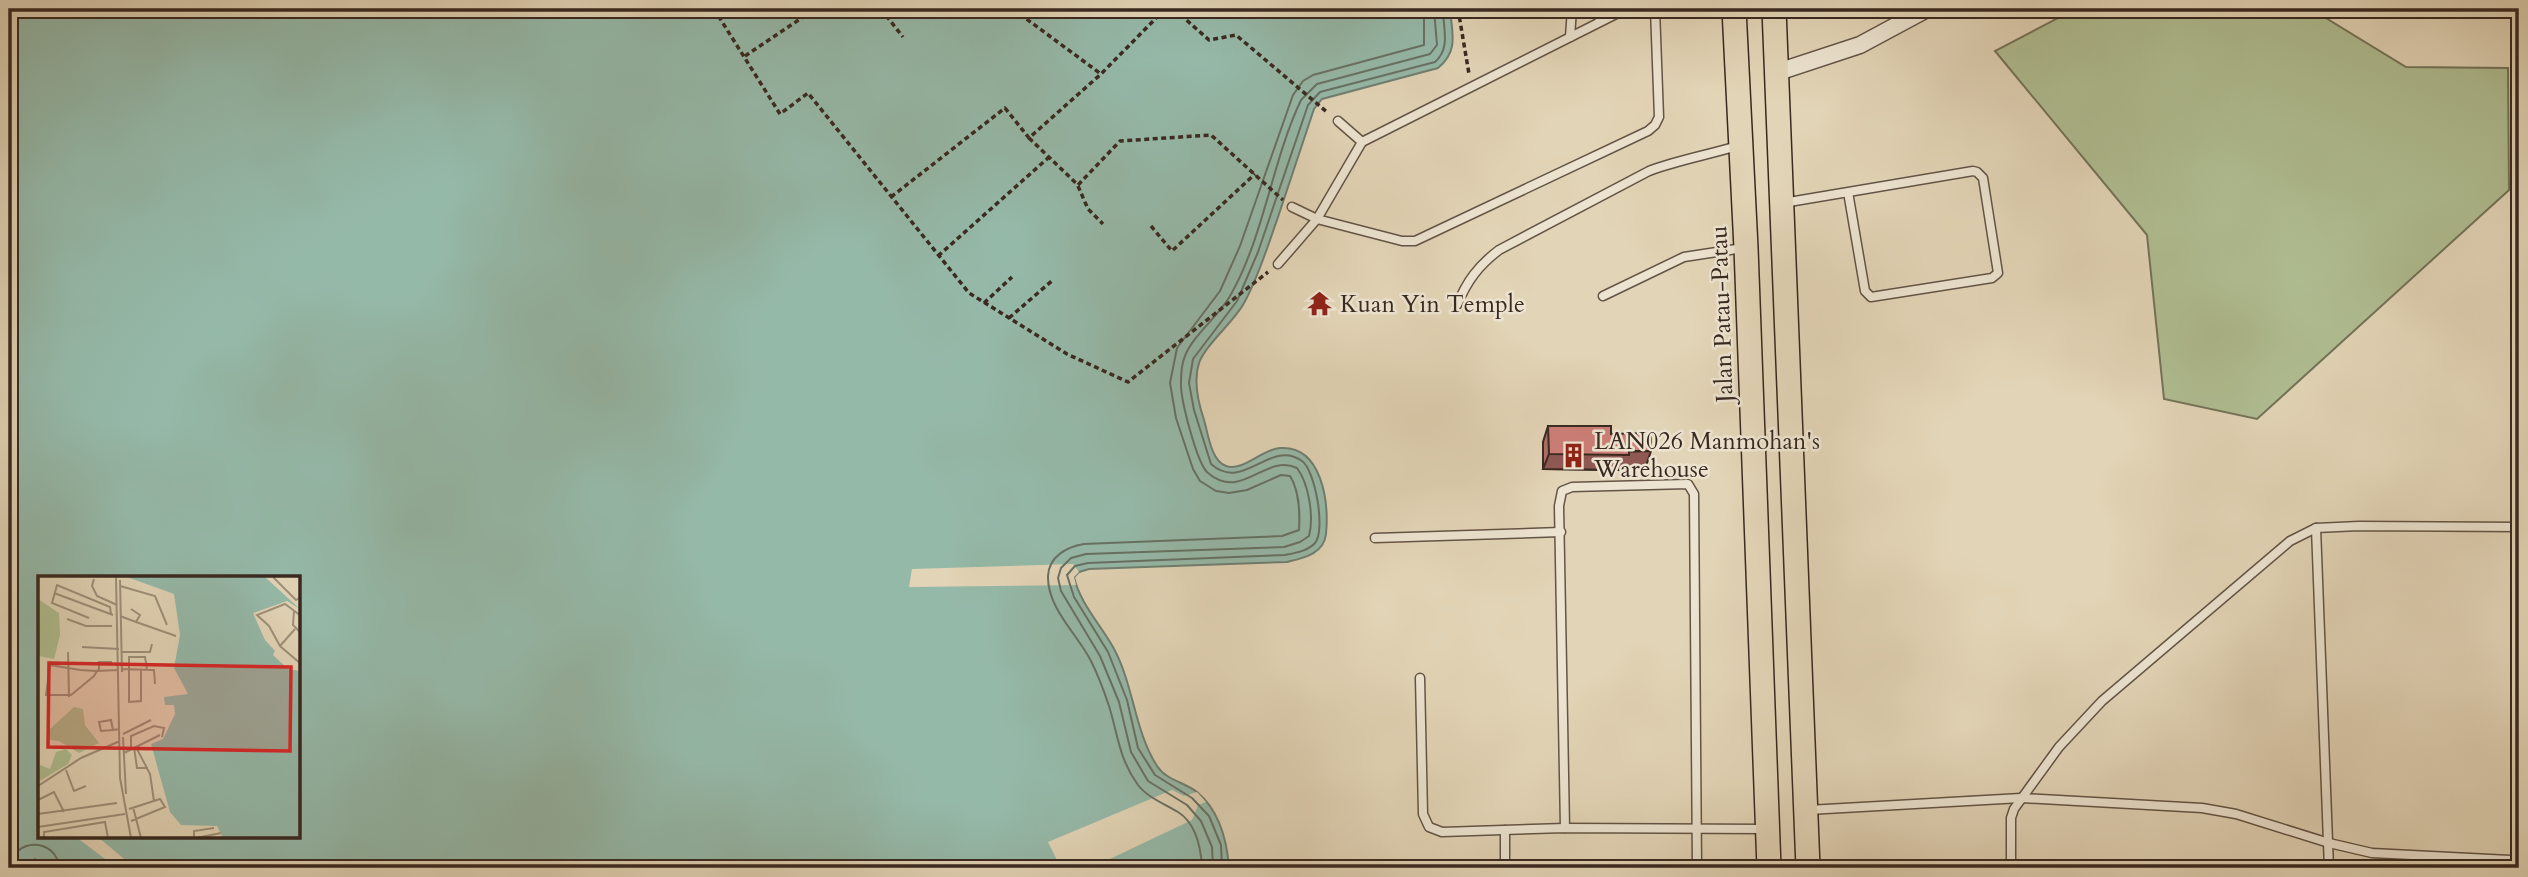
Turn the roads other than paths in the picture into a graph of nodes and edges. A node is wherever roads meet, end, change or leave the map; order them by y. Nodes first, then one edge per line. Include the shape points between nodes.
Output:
1 (1572, 9) edge
2 (1589, 9) edge
3 (1624, 9) edge
4 (1656, 9) edge
5 (1734, 9) edge
6 (1774, 9) edge
7 (1927, 9) edge
8 (1603, 20) junction
9 (1570, 37) junction
10 (1775, 73) junction
11 (1338, 121) road end
12 (1362, 142) junction
13 (1740, 146) junction
14 (1848, 192) junction
15 (1780, 204) junction
16 (1292, 207) road end
17 (1317, 219) junction
18 (1746, 248) junction
19 (1278, 264) road end
20 (1603, 296) dead end
21 (1457, 305) dead end
22 (2519, 527) edge
23 (2316, 528) junction
24 (1560, 533) junction
25 (1375, 538) dead end
26 (1420, 678) dead end
27 (2021, 798) junction
28 (1805, 811) junction
29 (1565, 828) junction
30 (1697, 829) junction
31 (1768, 829) junction
32 (1505, 830) junction
33 (2329, 843) junction
34 (2519, 858) edge
35 (1505, 868) edge
36 (1698, 868) edge
37 (1769, 868) edge
38 (1808, 868) edge
39 (2011, 868) edge
40 (2329, 868) edge

1 - 9 lane
2 - 8 lane
3 - 8 lane
4 - 17 lane via 1659,117 1648,131 1415,241
5 - 13 main road, Jalan Patau-Patau
6 - 10 main road
7 - 10 street via 1860,45
8 - 9 lane
9 - 12 lane
10 - 15 main road
11 - 12 lane
12 - 17 lane
13 - 18 main road, Jalan Patau-Patau
13 - 21 lane via 1649,171 1499,250 1467,281
14 - 14 lane via 1978,172 1983,178 1998,273 1992,278 1871,297 1865,291
14 - 15 lane
15 - 28 main road
16 - 17 lane
17 - 19 lane
18 - 20 lane via 1684,257
18 - 31 main road, Jalan Patau-Patau
22 - 23 lane
23 - 27 lane via 2290,541 2102,701 2059,747
23 - 33 lane
24 - 25 lane
24 - 29 lane
24 - 30 lane via 1562,491 1572,487 1688,484 1694,494
26 - 32 lane via 1423,814 1429,827 1442,832
27 - 28 lane
27 - 33 lane via 2202,808
27 - 39 lane via 2011,818
28 - 38 main road
29 - 30 lane
29 - 32 lane
30 - 31 lane
30 - 36 lane
31 - 37 main road, Jalan Patau-Patau
32 - 35 lane
33 - 34 lane via 2401,857
33 - 40 lane

